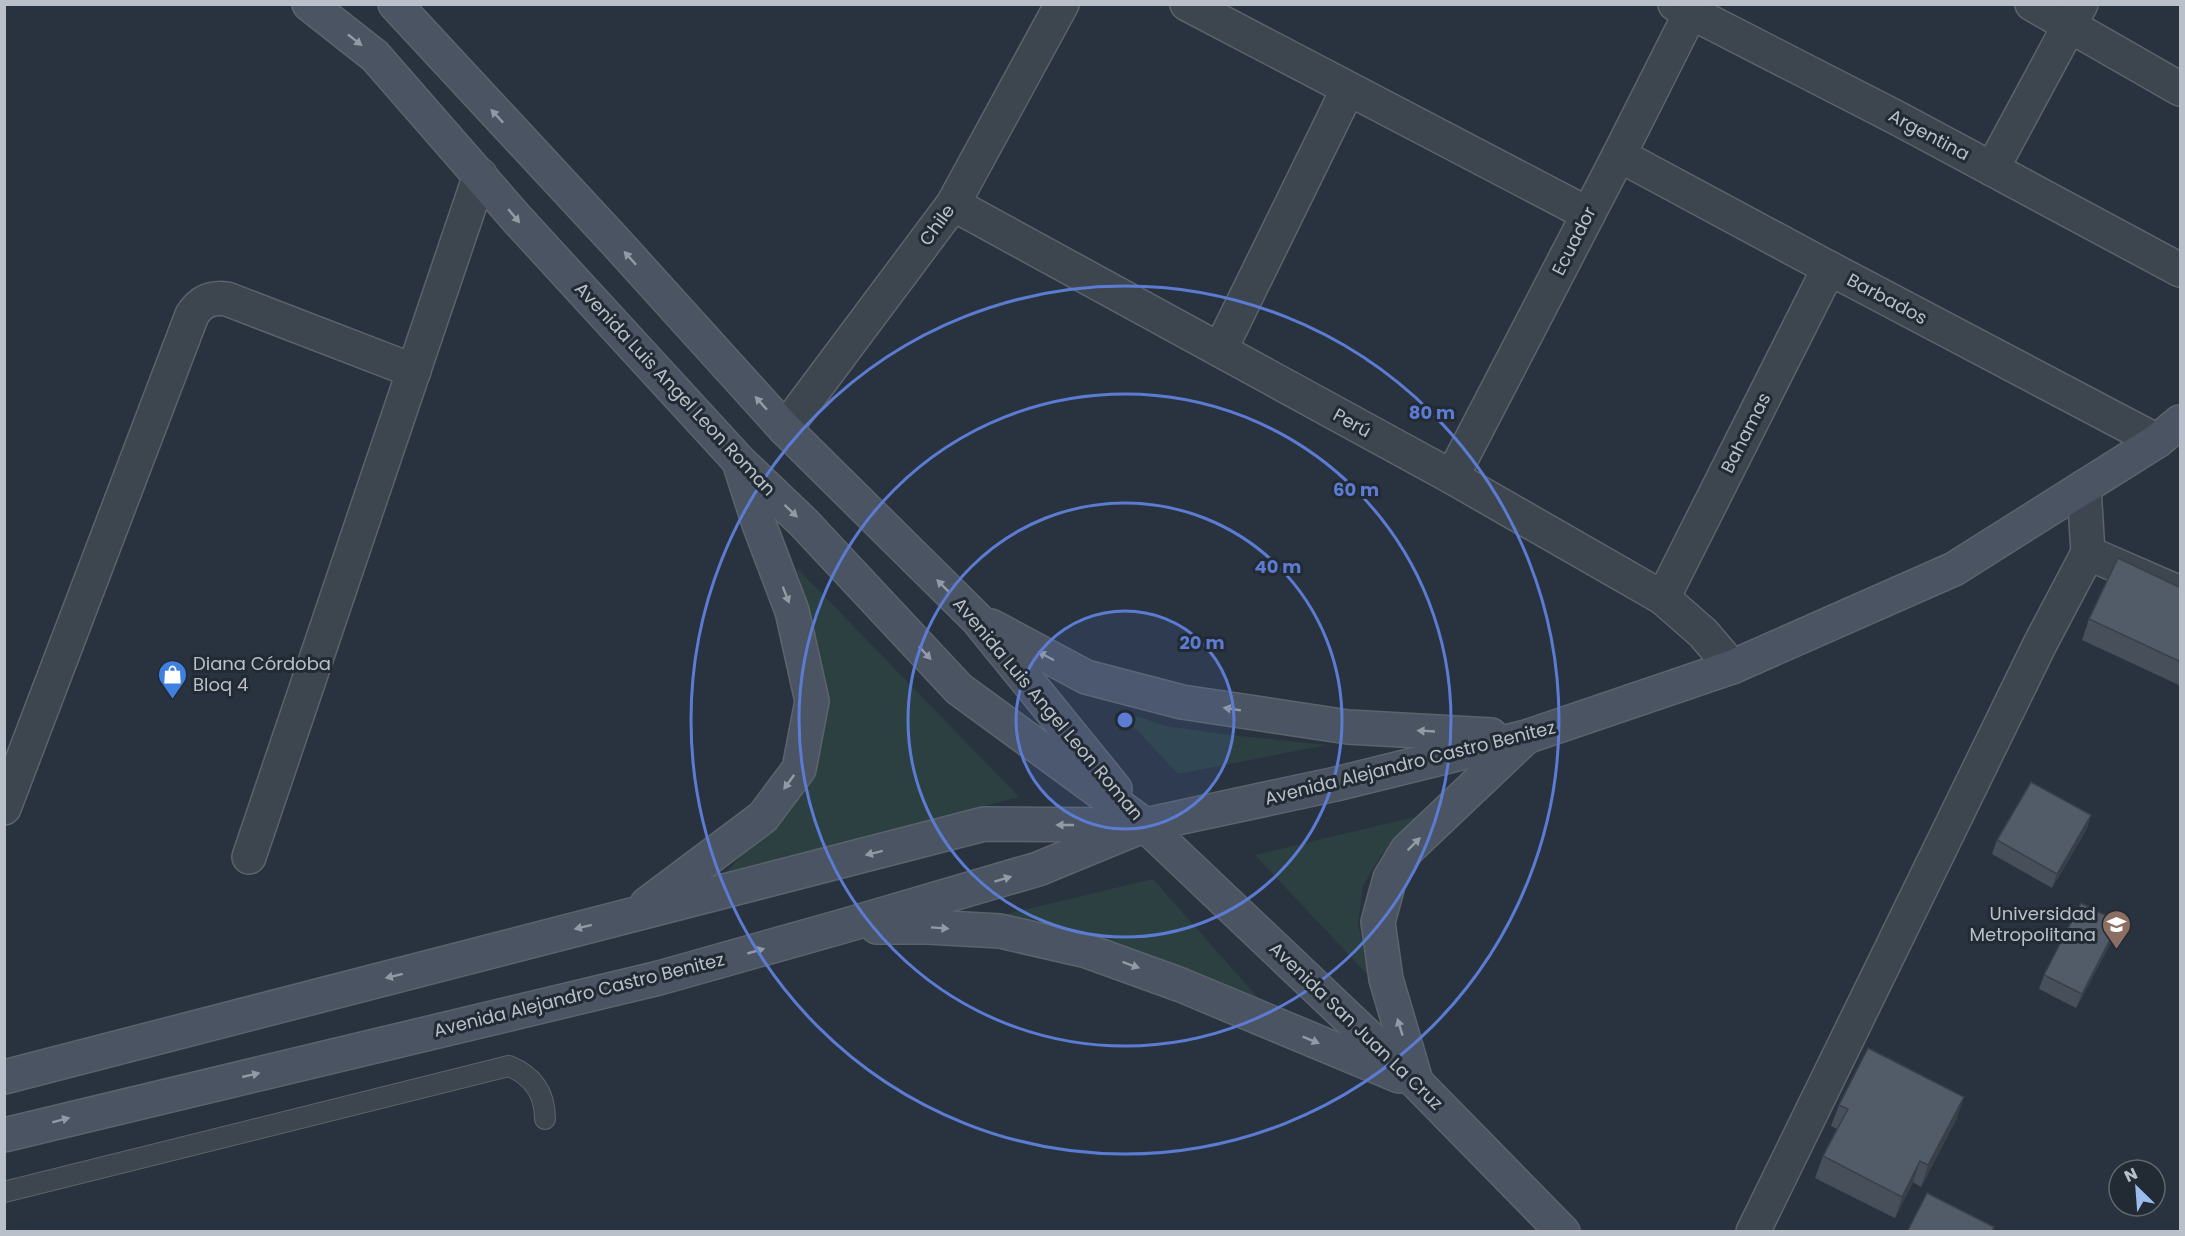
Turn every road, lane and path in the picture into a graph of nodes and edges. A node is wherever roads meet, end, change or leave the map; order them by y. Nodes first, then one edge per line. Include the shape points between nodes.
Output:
1 (309, 4) edge
2 (395, 4) edge
3 (1062, 4) edge
4 (1188, 4) edge
5 (2032, 4) edge
6 (1687, 7) edge
7 (2075, 15) edge
8 (1348, 89) junction
9 (2181, 89) edge
10 (1619, 155) junction
11 (1992, 168) junction
12 (480, 175) junction
13 (953, 204) junction
14 (1588, 214) junction
15 (1828, 268) junction
16 (2181, 270) edge
17 (1220, 350) junction
18 (414, 371) junction
19 (785, 429) junction
20 (2169, 432) edge
21 (739, 461) junction
22 (1452, 477) junction
23 (2084, 487) junction
24 (2088, 553) junction
25 (2181, 593) edge
26 (1663, 598) junction
27 (976, 619) junction
28 (1732, 667) junction
29 (1526, 736) junction
30 (4, 808) edge
31 (1145, 825) junction
32 (249, 857) dead end
33 (633, 915) junction
34 (840, 927) junction
35 (4, 1077) edge
36 (1417, 1083) junction
37 (545, 1119) dead end
38 (4, 1135) edge
39 (4, 1192) edge
40 (1563, 1232) edge
41 (1753, 1232) edge

1 -> 12 main road, Avenida Luis Angel Leon Roman via 375,56
19 -> 2 main road, Avenida Luis Angel Leon Roman
3 - 13 street, Chile
4 - 8 street
5 - 7 street
6 - 10 street, Ecuador
6 - 11 street, Argentina
7 - 9 street
7 - 11 street
8 - 14 street
8 - 17 street
10 - 14 street, Ecuador
10 - 15 street, Barbados
11 - 16 street, Argentina
12 - 18 street
12 -> 21 main road, Avenida Luis Angel Leon Roman
13 - 17 street, Perú
13 - 19 street, Chile
14 - 22 street, Ecuador
15 - 20 street, Barbados
15 - 26 street, Bahamas
17 - 22 street, Perú
18 - 30 street via 227,299 216,298 198,307
18 - 32 street
27 -> 19 main road, Avenida Luis Angel Leon Roman
20 - 23 main road, Avenida Alejandro Castro Benitez
21 -> 31 main road, Avenida Luis Angel Leon Roman via 804,524 959,689
21 -> 33 main road via 792,610 812,701 798,769 763,818
22 - 26 street, Perú
23 - 24 street
23 - 28 main road, Avenida Alejandro Castro Benitez via 1954,569
24 - 25 street
24 - 41 street
26 - 28 street, Perú via 1703,633
29 -> 27 main road via 1348,727 1182,702 1086,677
27 - 31 main road, Avenida Luis Angel Leon Roman
28 - 29 main road, Avenida Alejandro Castro Benitez
29 - 31 main road, Avenida Alejandro Castro Benitez via 1336,784
36 -> 29 main road via 1386,979 1378,922 1390,878 1407,850
31 -> 33 main road, Avenida Alejandro Castro Benitez via 984,824
34 -> 31 main road, Avenida Alejandro Castro Benitez via 1038,868
31 - 36 main road, Avenida San Juan La Cruz
33 -> 35 main road, Avenida Alejandro Castro Benitez
34 -> 36 main road via 1000,932 1087,951 1181,985
38 -> 34 main road, Avenida Alejandro Castro Benitez via 659,978
36 - 40 main road, Avenida San Juan La Cruz
37 - 39 lane via 543,1096 537,1086 509,1066

